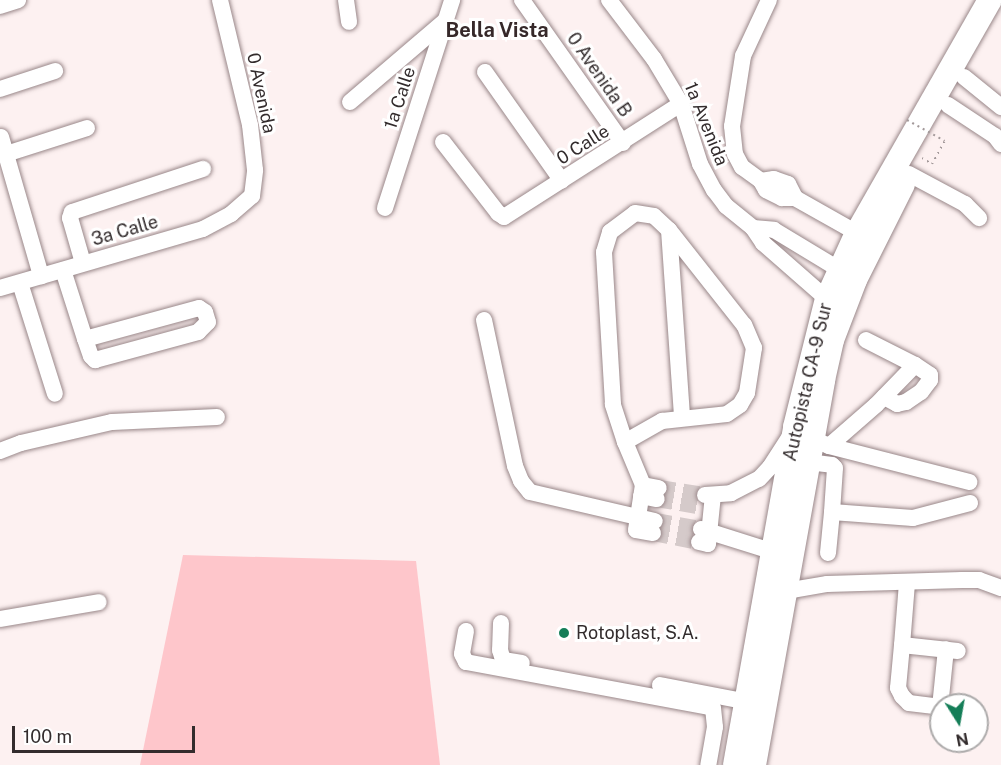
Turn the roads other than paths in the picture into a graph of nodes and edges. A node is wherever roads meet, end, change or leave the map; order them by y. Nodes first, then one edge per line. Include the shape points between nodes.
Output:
1 (18, 0) edge
2 (220, 0) edge
3 (346, 0) edge
4 (452, 0) edge
5 (522, 0) edge
6 (609, 0) edge
7 (769, 0) edge
8 (990, 0) edge
9 (0, 6) edge
10 (1001, 12) edge
11 (445, 21) junction
12 (348, 22) dead end
13 (55, 71) dead end
14 (485, 72) dead end
15 (964, 77) junction
16 (0, 89) edge
17 (350, 102) dead end
18 (681, 104) junction
19 (948, 105) junction
20 (1001, 107) edge
21 (87, 128) dead end
22 (443, 142) dead end
23 (623, 143) junction
24 (1001, 144) edge
25 (4, 146) edge
26 (914, 166) junction
27 (203, 169) dead end
28 (562, 181) junction
29 (252, 196) joint
30 (385, 208) dead end
31 (979, 218) dead end
32 (753, 228) junction
33 (669, 230) junction
34 (857, 233) junction
35 (83, 263) junction
36 (63, 270) junction
37 (840, 270) junction
38 (41, 276) junction
39 (20, 283) junction
40 (0, 288) edge
41 (827, 300) junction
42 (484, 320) dead end
43 (85, 339) junction
44 (866, 340) dead end
45 (915, 365) junction
46 (55, 394) dead end
47 (884, 398) junction
48 (217, 417) dead end
49 (682, 418) junction
50 (626, 442) junction
51 (811, 443) junction
52 (0, 452) edge
53 (969, 482) dead end
54 (970, 503) dead end
55 (832, 512) junction
56 (774, 552) junction
57 (828, 553) dead end
58 (907, 583) junction
59 (1001, 588) edge
60 (786, 591) junction
61 (99, 602) dead end
62 (0, 619) edge
63 (501, 623) dead end
64 (466, 631) dead end
65 (902, 645) junction
66 (944, 693) edge
67 (748, 702) junction
68 (929, 706) edge
69 (708, 765) edge
70 (735, 765) edge
71 (754, 765) edge

1 - 9 street
2 - 29 street, 0 Avenida via 250,125 255,170
3 - 12 street
4 - 11 street, 1a Calle
5 - 23 street, 0 Avenida B
6 - 18 street, 1a Avenida via 654,59
7 - 34 street via 743,56 732,126 735,154 742,167 761,181 766,190 782,198 795,198
8 - 34 highway, Autopista CA-9 Sur
10 - 15 highway, Autopista CA-9 Sur
11 - 17 street
11 - 30 street, 1a Calle
13 - 16 street
14 - 28 street
15 - 19 highway, Autopista CA-9 Sur
15 - 20 street
18 - 23 street, 0 Calle
18 - 32 street, 1a Avenida via 700,164 714,190 726,206
19 - 24 street
19 - 26 highway, Autopista CA-9 Sur
21 - 25 street
22 - 28 street, 0 Calle via 504,217
23 - 28 street, 0 Calle
25 - 38 street
26 - 31 street
26 - 51 highway, Autopista CA-9 Sur via 855,280 832,340
27 - 35 street via 72,212 70,218
29 - 35 street, 3a Calle via 231,214 203,229
32 - 37 street, 1a Avenida via 774,230
32 - 41 street, 1a Avenida via 763,243
33 - 49 street
33 - 49 street via 744,325 754,348 747,393 740,405 727,414
33 - 50 street via 654,216 635,213 610,232 604,252 613,404
34 - 37 highway, Autopista CA-9 Sur
35 - 36 street, 3a Calle
36 - 38 street, 3a Calle
36 - 43 street
37 - 41 highway, Autopista CA-9 Sur
38 - 39 street, 3a Calle
39 - 40 street, 3a Calle
39 - 46 street
41 - 51 highway, Autopista CA-9 Sur
42 - 50 street via 515,466 530,492 649,507
43 - 43 street via 199,308 208,322 198,332 101,360 91,356
44 - 45 street
45 - 47 street
45 - 47 street via 930,375 921,392 897,404
47 - 51 street
48 - 52 street via 112,422 50,435
49 - 50 street via 654,424
51 - 53 street
51 - 55 street via 835,468
51 - 56 highway, Autopista CA-9 Sur
51 - 56 street via 731,493 706,516
51 - 60 highway, Autopista CA-9 Sur
54 - 55 street via 913,518
55 - 57 street
56 - 67 highway, Autopista CA-9 Sur
58 - 59 street via 979,580
58 - 60 street via 827,584
58 - 65 street
60 - 71 highway, Autopista CA-9 Sur
61 - 62 street
63 - 67 street via 503,660
64 - 69 street via 462,654 466,662 713,708 715,727
65 - 66 street via 952,650
65 - 68 street via 898,688 909,703
67 - 70 highway, Autopista CA-9 Sur

